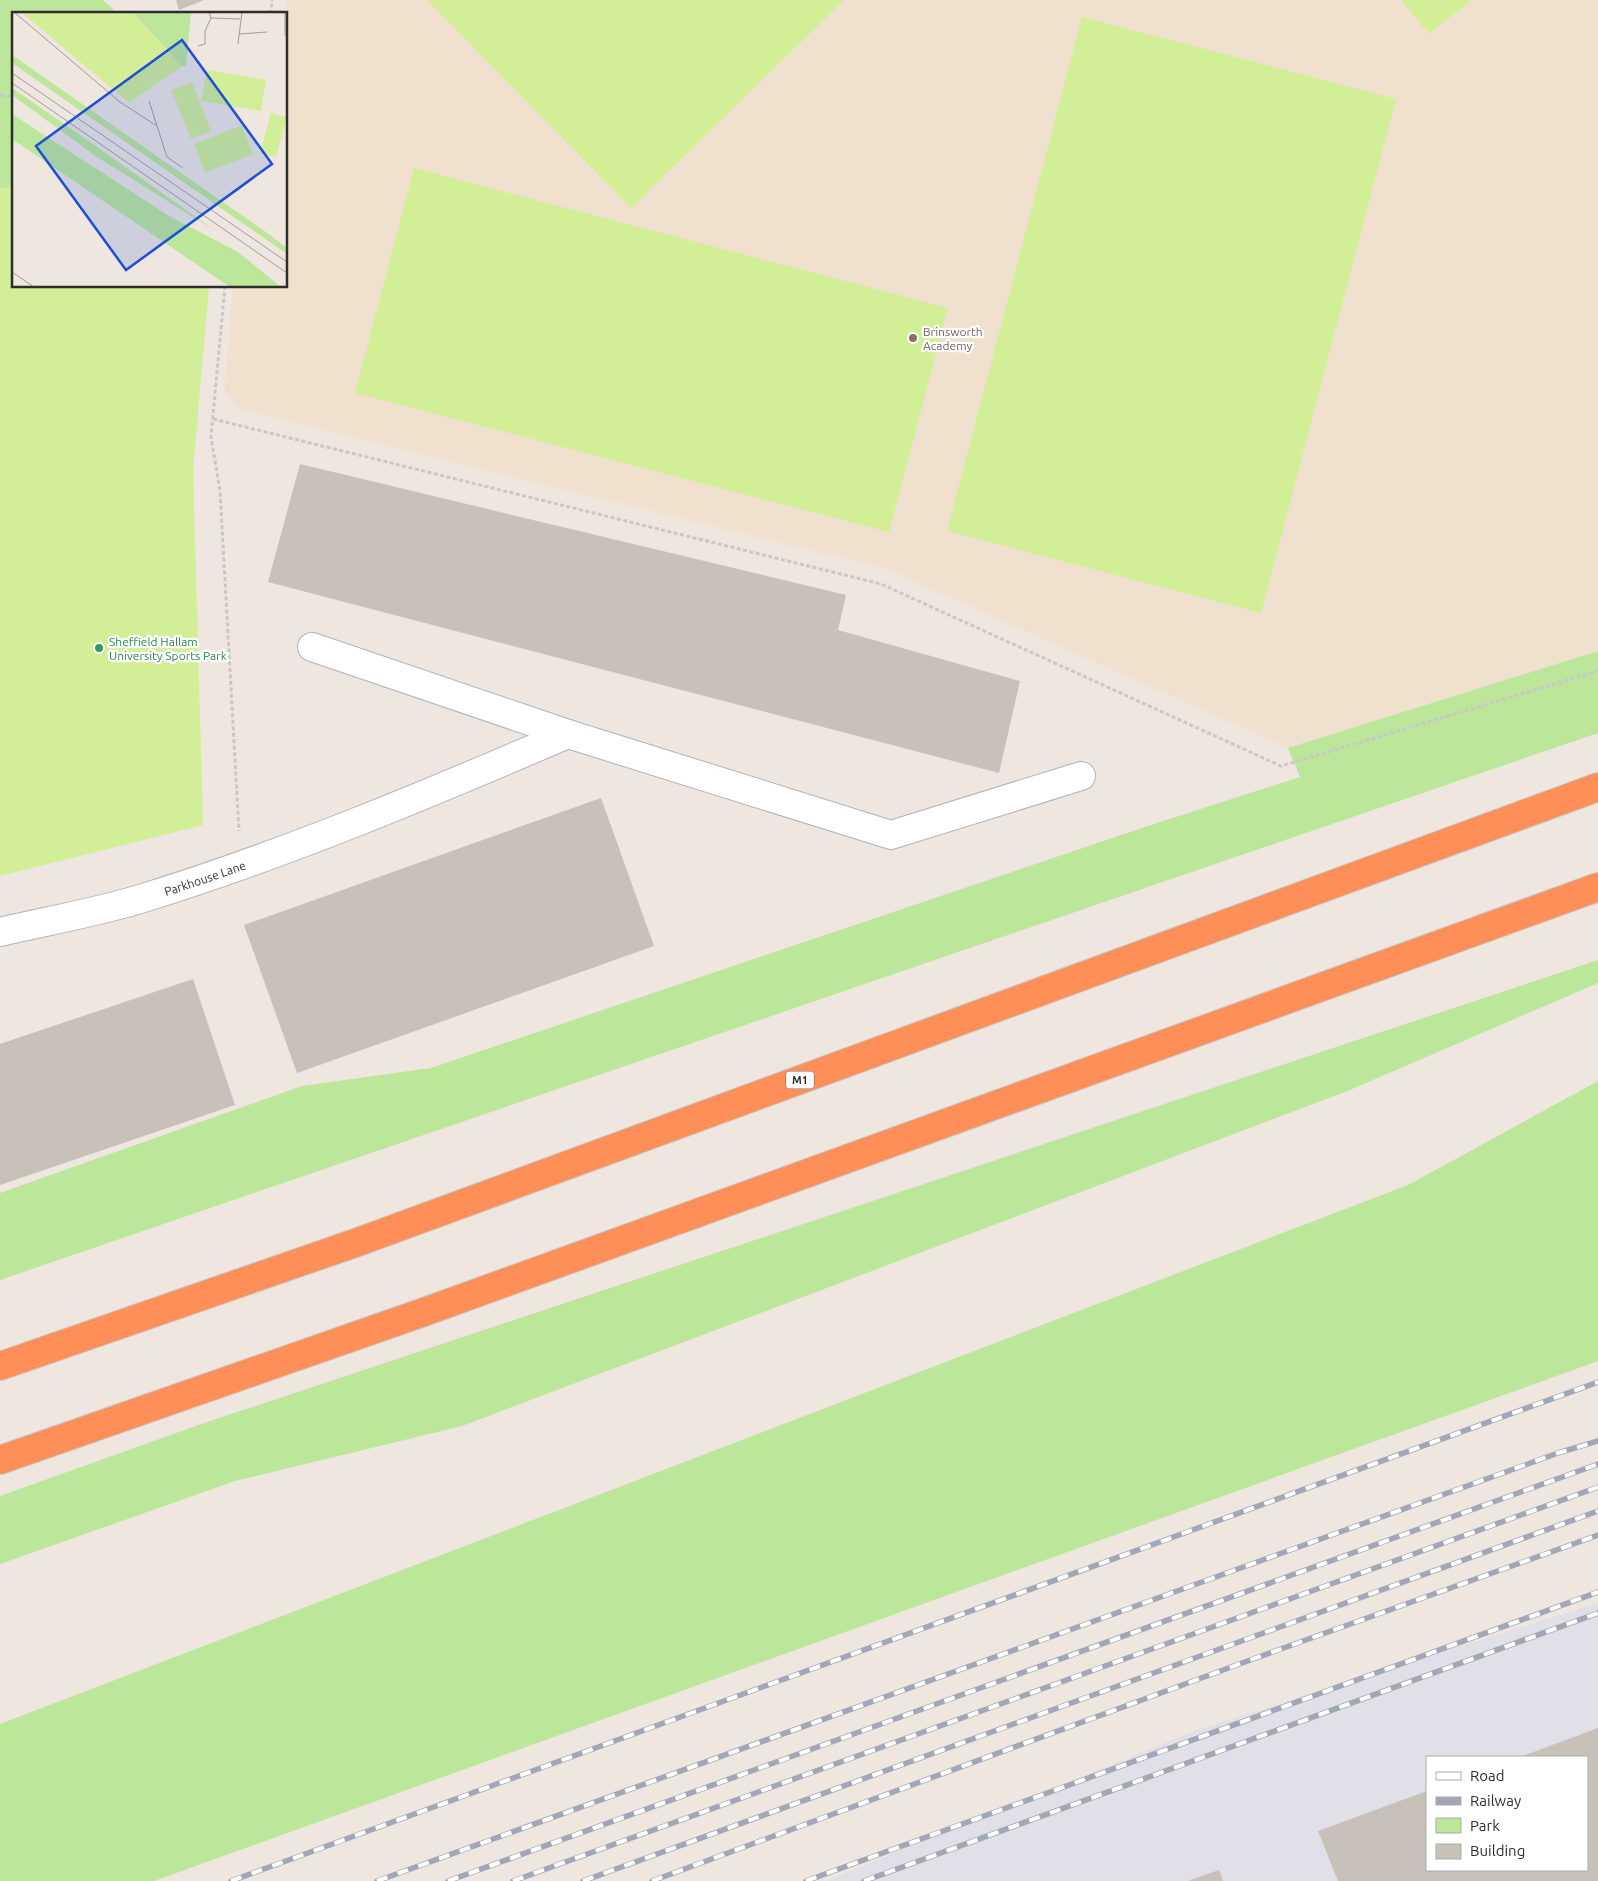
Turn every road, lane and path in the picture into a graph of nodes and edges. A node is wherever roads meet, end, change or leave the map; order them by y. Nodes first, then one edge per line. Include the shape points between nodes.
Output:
1 (225, 288) edge
2 (212, 419) junction
3 (312, 647) dead end
4 (1598, 671) edge
5 (568, 734) junction
6 (1080, 776) dead end
7 (1598, 787) edge
8 (241, 865) junction
9 (1598, 887) edge
10 (0, 932) edge
11 (0, 1366) edge
12 (0, 1460) edge

1 - 2 path
2 - 4 path via 881,584 1281,766
2 - 8 path via 211,437 220,491
3 - 5 street
5 - 6 street via 892,835
5 - 8 street, Parkhouse Lane via 404,804
7 - 11 highway, M1 via 367,1239
8 - 10 street, Parkhouse Lane via 139,899
9 - 12 highway via 424,1312

